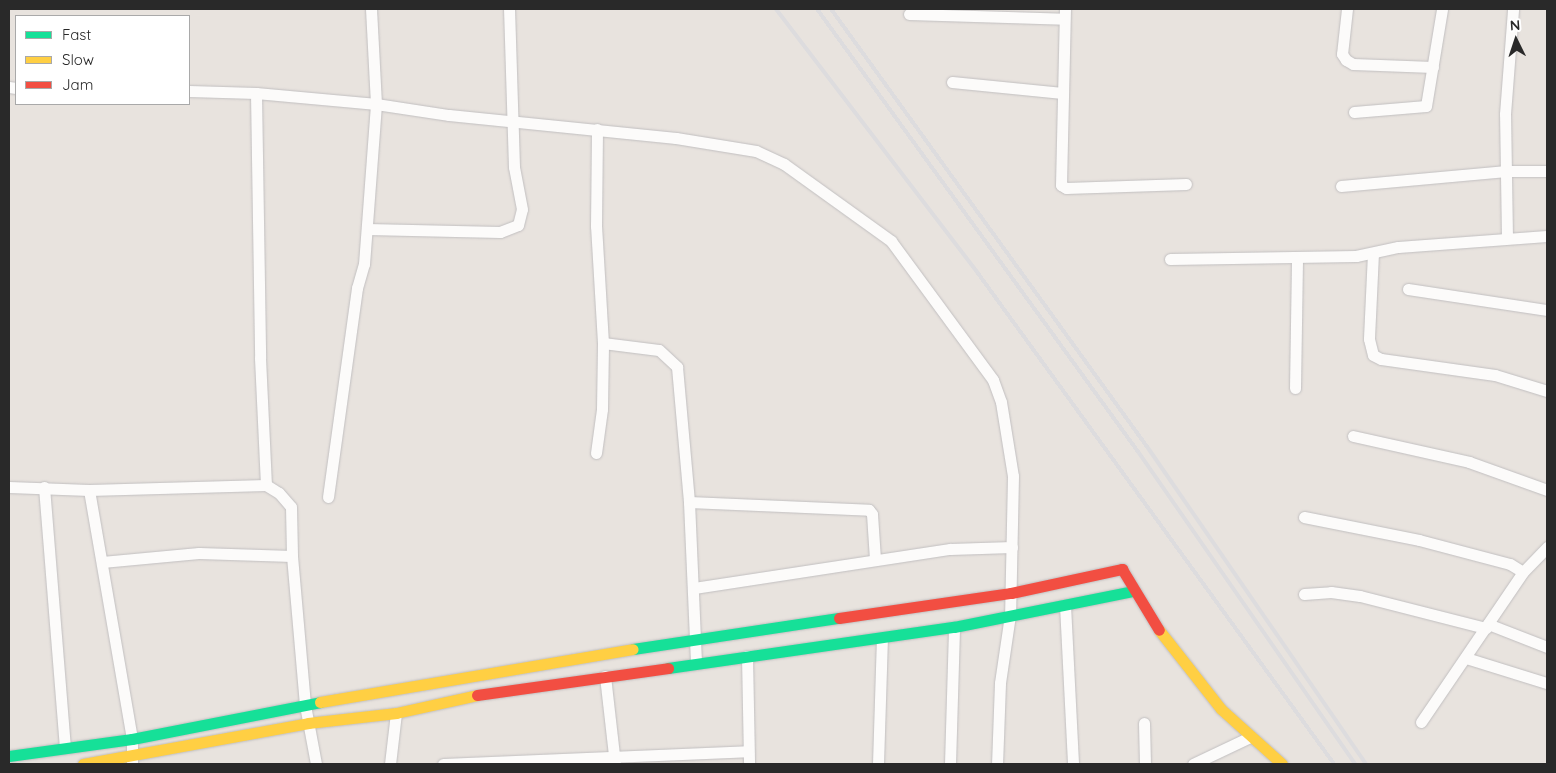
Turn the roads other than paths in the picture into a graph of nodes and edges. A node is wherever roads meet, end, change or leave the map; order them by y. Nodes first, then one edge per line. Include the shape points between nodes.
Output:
1 (371, 9) edge
2 (509, 9) edge
3 (1347, 9) edge
4 (1442, 9) edge
5 (1514, 9) edge
6 (909, 14) dead end
7 (1064, 14) edge
8 (1433, 67) junction
9 (952, 82) dead end
10 (190, 91) edge
11 (256, 93) junction
12 (1062, 93) junction
13 (376, 104) junction
14 (1354, 112) dead end
15 (514, 121) junction
16 (597, 129) junction
17 (1506, 171) junction
18 (1547, 171) edge
19 (1186, 184) dead end
20 (1342, 186) dead end
21 (367, 229) junction
22 (1547, 236) edge
23 (1507, 238) junction
24 (1373, 253) junction
25 (1297, 258) junction
26 (1170, 259) dead end
27 (1408, 289) dead end
28 (1547, 310) edge
29 (603, 343) junction
30 (1294, 388) dead end
31 (1547, 391) edge
32 (1353, 436) dead end
33 (596, 453) dead end
34 (266, 485) junction
35 (9, 487) edge
36 (44, 487) junction
37 (89, 490) junction
38 (1547, 490) edge
39 (328, 497) dead end
40 (689, 502) junction
41 (1304, 517) dead end
42 (1012, 548) junction
43 (1547, 549) edge
44 (292, 556) junction
45 (875, 559) junction
46 (102, 562) junction
47 (1523, 572) junction
48 (694, 588) junction
49 (1132, 592) junction
50 (1011, 593) junction
51 (1304, 594) dead end
52 (1065, 605) junction
53 (1010, 615) junction
54 (1487, 626) junction
55 (954, 627) junction
56 (882, 638) junction
57 (693, 639) junction
58 (1547, 647) edge
59 (746, 656) junction
60 (1466, 658) junction
61 (696, 664) junction
62 (605, 676) junction
63 (1547, 683) edge
64 (305, 705) junction
65 (396, 713) junction
66 (1421, 722) dead end
67 (308, 723) junction
68 (1144, 723) dead end
69 (1250, 737) junction
70 (132, 739) junction
71 (65, 746) junction
72 (748, 751) junction
73 (9, 756) edge
74 (614, 760) edge
75 (132, 761) edge
76 (83, 764) edge
77 (316, 764) edge
78 (390, 764) edge
79 (443, 764) edge
80 (749, 764) edge
81 (878, 764) edge
82 (950, 764) edge
83 (997, 764) edge
84 (1074, 764) edge
85 (1145, 764) edge
86 (1193, 764) edge
87 (1282, 764) edge

1 - 13 street
2 - 15 street
3 - 8 street via 1342,54 1346,60 1353,64
4 - 8 street
5 - 17 street via 1505,114
6 - 7 street
7 - 12 street
8 - 14 street via 1426,106
9 - 12 street
10 - 11 street
11 - 13 street
11 - 34 street via 260,358
12 - 19 street via 1061,185 1066,188
13 - 15 street
13 - 21 street
15 - 16 street
15 - 21 street via 514,167 522,209 518,224 500,232
16 - 29 street via 596,226
16 - 42 street via 756,151 784,164 891,241 995,388 1001,402 1013,476
17 - 18 street
17 - 20 street
17 - 23 street
21 - 39 street
22 - 23 street
23 - 24 street via 1398,247
24 - 25 street
24 - 31 street via 1369,339 1373,355 1381,359 1495,376
25 - 26 street
25 - 30 street
27 - 28 street
29 - 33 street via 602,409
29 - 40 street via 659,350 674,360 678,374
32 - 38 street via 1469,462
34 - 37 street
34 - 44 street via 291,507
35 - 36 street
36 - 37 street
36 - 71 street
37 - 46 street
40 - 45 street via 868,510 872,514
40 - 48 street
41 - 47 street via 1419,540 1510,564
42 - 45 street via 950,549
42 - 50 street
43 - 47 street
44 - 46 street via 199,553
44 - 64 street
45 - 48 street
46 - 70 street
47 - 54 street
48 - 57 street
49 - 50 street via 1122,569
49 - 52 street
49 - 69 street via 1163,637 1221,709
50 - 53 street
50 - 57 street
51 - 54 street via 1331,592 1360,596
52 - 53 street
52 - 84 street
53 - 55 street
53 - 83 street via 1000,684
54 - 58 street
54 - 60 street
55 - 56 street
55 - 82 street
56 - 59 street
56 - 81 street
57 - 61 street
57 - 64 street
59 - 61 street
59 - 72 street
60 - 63 street
60 - 66 street
61 - 62 street
62 - 65 street via 483,694
62 - 74 street
64 - 67 street
64 - 70 street
65 - 67 street
65 - 78 street
67 - 75 street
67 - 77 street
68 - 85 street
69 - 86 street
69 - 87 street
70 - 71 street
70 - 75 street
71 - 73 street
72 - 74 street
72 - 80 street
74 - 79 street
75 - 76 street

